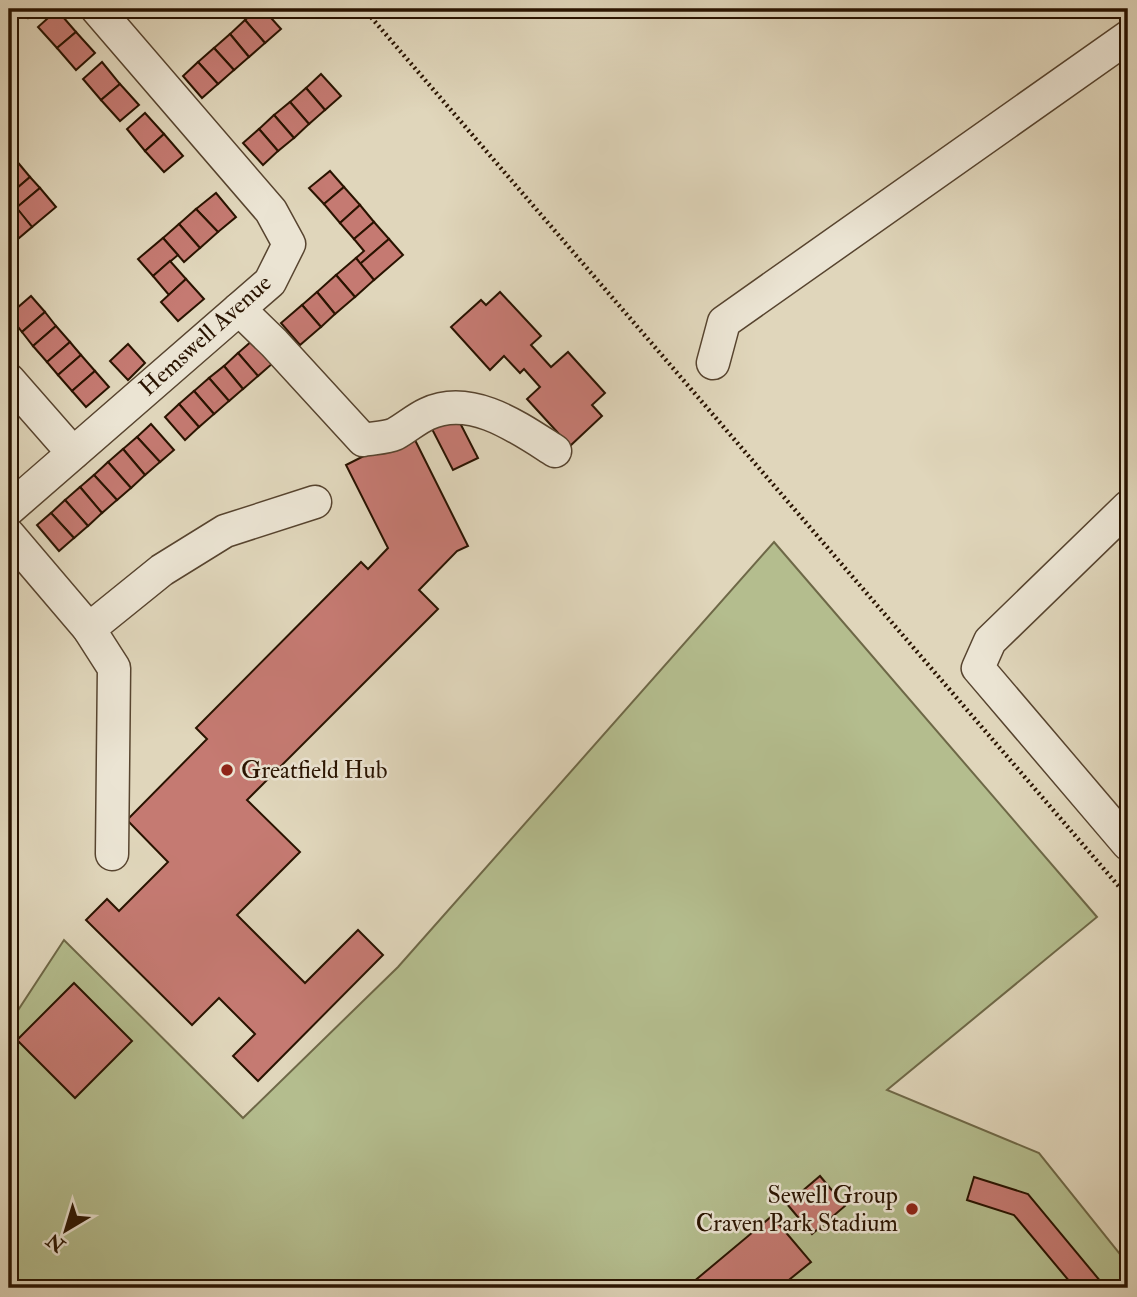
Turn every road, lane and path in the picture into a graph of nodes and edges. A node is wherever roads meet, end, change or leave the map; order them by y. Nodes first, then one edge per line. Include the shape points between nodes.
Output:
1 (97, 9) edge
2 (364, 9) edge
3 (1128, 37) edge
4 (239, 309) junction
5 (713, 363) dead end
6 (9, 380) edge
7 (555, 451) dead end
8 (73, 453) junction
9 (315, 502) dead end
10 (1128, 508) edge
11 (9, 509) edge
12 (9, 536) edge
13 (89, 629) junction
14 (1128, 844) edge
15 (112, 854) dead end
16 (1128, 897) edge

1 - 4 street, Hemswell Avenue via 271,211 289,244 270,282
2 - 16 path
3 - 5 street via 724,322
4 - 7 street via 363,440 393,435 428,413 457,406 517,426
4 - 8 street, Hemswell Avenue
6 - 8 street
8 - 11 street, Hemswell Avenue
9 - 13 street via 225,531 162,570
10 - 14 street via 990,641 978,668
12 - 13 street
13 - 15 street via 114,668

